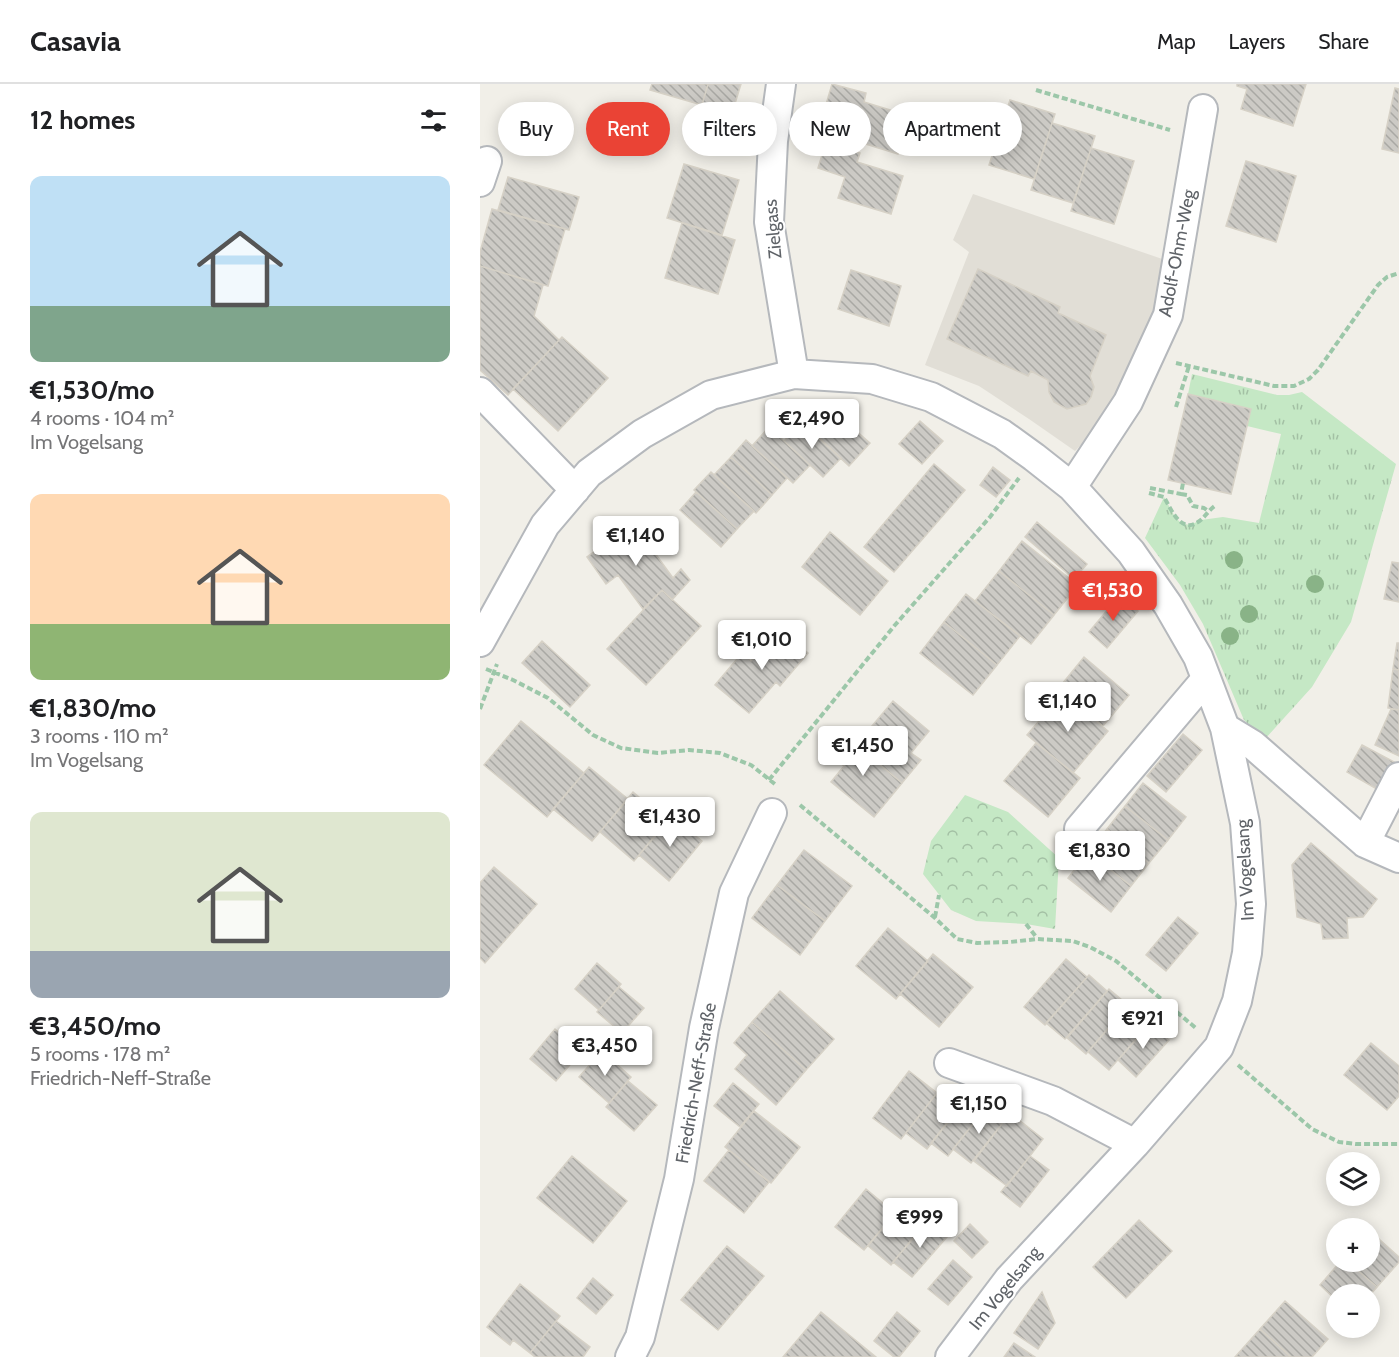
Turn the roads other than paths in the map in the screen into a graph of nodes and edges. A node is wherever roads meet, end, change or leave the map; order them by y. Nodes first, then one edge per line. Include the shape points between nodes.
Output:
1 (781, 84) edge
2 (1203, 109) dead end
3 (794, 374) junction
4 (480, 392) edge
5 (1072, 487) junction
6 (575, 490) junction
7 (489, 652) edge
8 (1206, 679) junction
9 (1225, 728) junction
10 (1399, 777) edge
11 (783, 801) road end
12 (1079, 828) dead end
13 (1365, 843) junction
14 (1399, 858) edge
15 (950, 1063) dead end
16 (1135, 1144) junction
17 (630, 1357) edge
18 (950, 1357) edge

1 - 3 street, Zielgass via 773,141 769,222
2 - 5 street, Adolf-Ohm-Weg via 1168,315 1128,402
3 - 5 street, Im Vogelsang via 872,379 931,397 1002,434
3 - 6 street, Im Vogelsang via 711,395 642,434 589,473
4 - 6 street
5 - 8 street, Im Vogelsang via 1131,552 1168,605
6 - 7 street, Im Vogelsang via 545,525
8 - 9 street, Im Vogelsang
8 - 12 street
9 - 13 street via 1253,745
9 - 16 street, Im Vogelsang via 1245,823 1251,904 1247,953 1237,1000 1219,1047
10 - 13 street
11 - 17 street, Friedrich-Neff-Straße via 734,893 704,1028 679,1179 640,1336
13 - 14 street
15 - 16 street via 1053,1101
16 - 18 street, Im Vogelsang via 1009,1278

